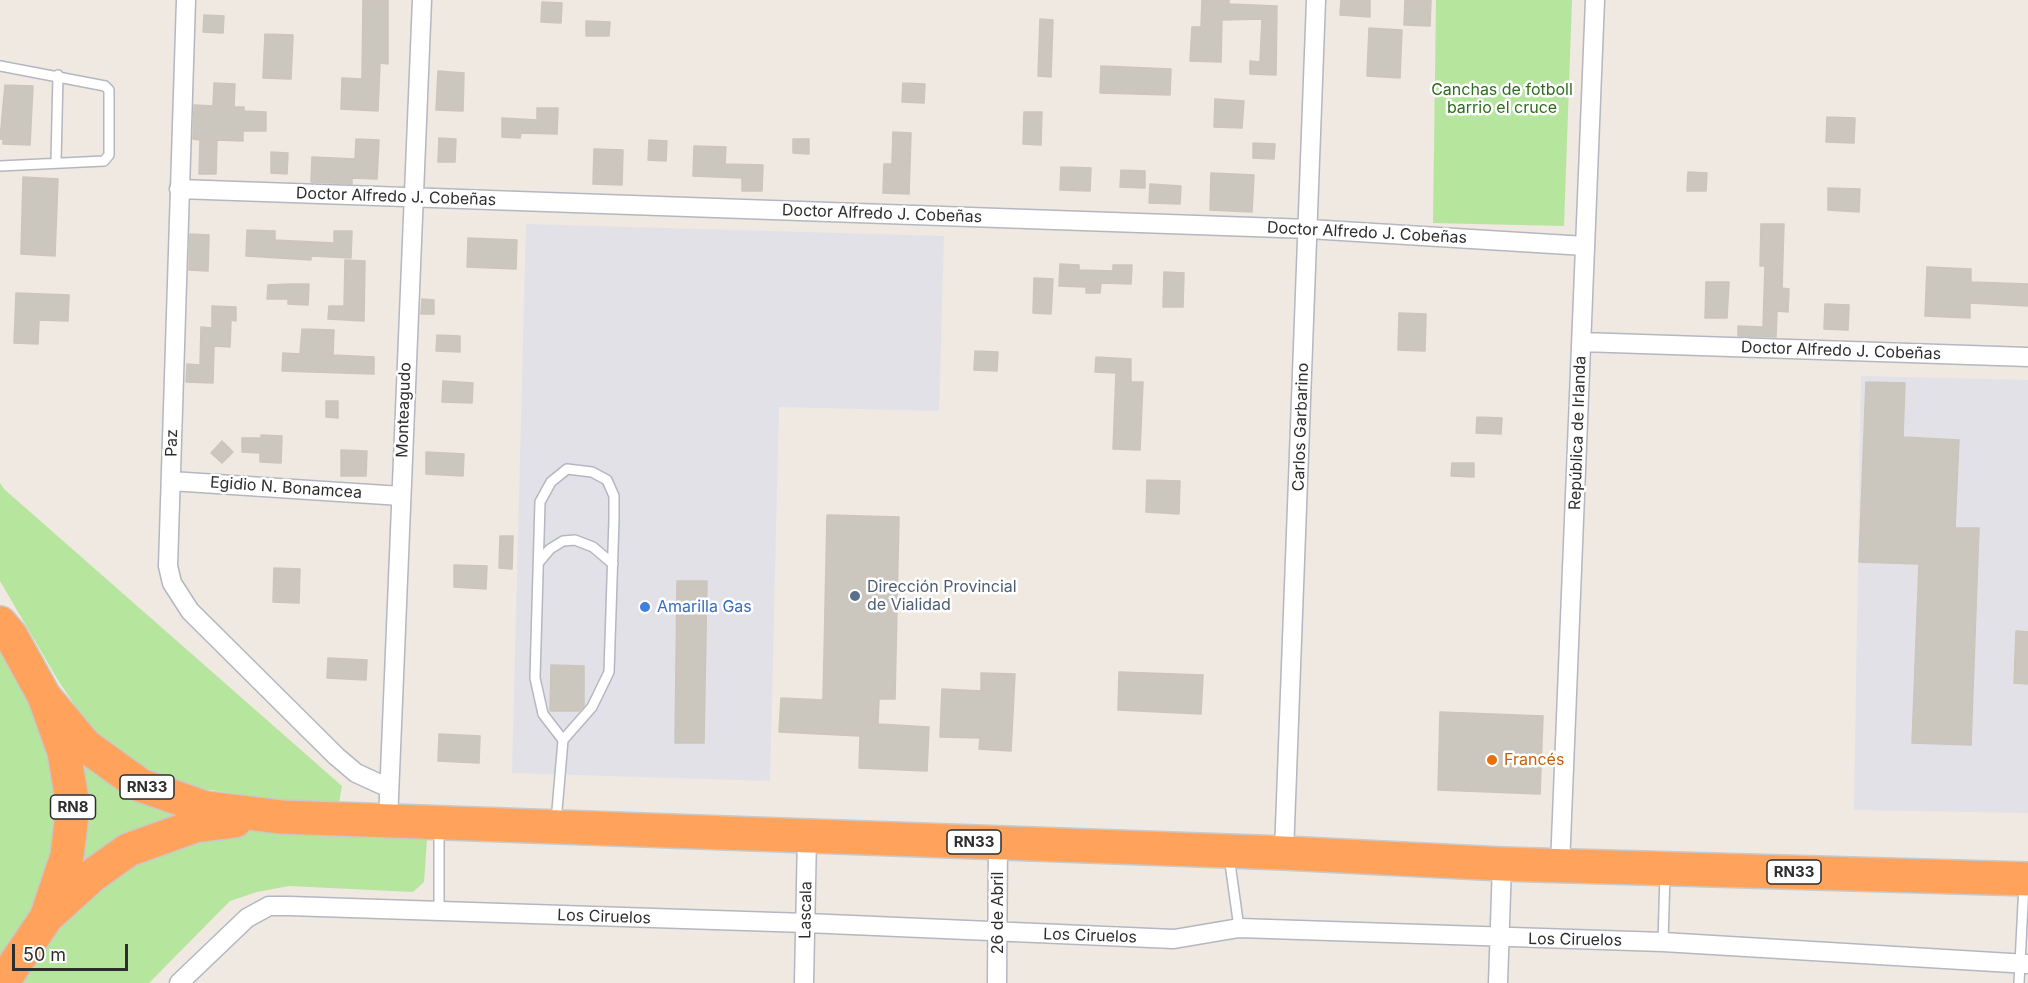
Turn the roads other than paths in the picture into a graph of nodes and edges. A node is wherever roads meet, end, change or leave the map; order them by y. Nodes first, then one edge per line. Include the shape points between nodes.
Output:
1 (186, 0) edge
2 (422, 0) edge
3 (1316, 0) edge
4 (1595, 0) edge
5 (0, 66) edge
6 (58, 75) junction
7 (56, 162) junction
8 (0, 166) edge
9 (178, 189) junction
10 (413, 198) junction
11 (1310, 229) junction
12 (1585, 246) junction
13 (1582, 342) junction
14 (2028, 357) edge
15 (171, 481) junction
16 (401, 496) junction
17 (538, 562) junction
18 (613, 564) junction
19 (4, 625) edge
20 (44, 696) junction
21 (563, 740) junction
22 (389, 788) junction
23 (281, 817) junction
24 (388, 821) junction
25 (439, 823) junction
26 (555, 827) junction
27 (807, 836) junction
28 (998, 843) junction
29 (1229, 851) junction
30 (1284, 853) junction
31 (1502, 864) junction
32 (1560, 866) junction
33 (1665, 869) junction
34 (2026, 879) edge
35 (439, 912) junction
36 (46, 918) junction
37 (806, 923) junction
38 (1239, 928) junction
39 (999, 933) junction
40 (1500, 938) junction
41 (1663, 942) junction
42 (2024, 964) edge
43 (2, 983) edge
44 (179, 983) edge
45 (804, 983) edge
46 (997, 983) edge
47 (1498, 983) edge
48 (2019, 983) edge

1 - 9 street, Paz
2 - 10 street, Monteagudo
3 - 11 street, Carlos Garbarino
4 - 12 street, República de Irlanda
5 - 6 lane
6 - 7 lane
6 - 7 lane via 109,90 110,155 104,160
7 - 8 lane
9 - 10 street, Doctor Alfredo J. Cobeñas
9 - 15 street, Paz
10 - 11 street, Doctor Alfredo J. Cobeñas
10 - 16 street, Monteagudo
11 - 12 street, Doctor Alfredo J. Cobeñas
11 - 30 street, Carlos Garbarino
12 - 13 street, República de Irlanda
13 - 14 street, Doctor Alfredo J. Cobeñas
13 - 32 street, República de Irlanda
15 - 16 street, Egidio N. Bonamcea
15 - 22 street, Paz via 168,566 177,594 336,756 356,773
16 - 22 street, Monteagudo
17 - 18 lane via 563,541 575,540 593,547
17 - 18 lane via 540,502 550,482 567,469 592,472 607,480 614,496
17 - 21 lane via 535,678 543,714
18 - 21 lane via 609,672 592,707
19 - 20 highway, RN8
20 - 23 highway, RN33 via 86,746 140,785 206,808
20 - 36 highway, RN8 via 64,752 74,806 67,856
21 - 26 lane
22 - 24 street, Monteagudo
23 - 24 highway, RN33
23 - 36 highway, RN33 via 195,826 128,850 93,875
24 - 25 highway, RN33
25 - 26 highway, RN33
25 - 35 lane
26 - 27 highway, RN33
27 - 28 highway, RN33
27 - 37 street, Lascala
28 - 29 highway, RN33
28 - 39 street, 26 de Abril
29 - 30 highway, RN33
29 - 38 lane
30 - 31 highway, RN33
31 - 32 highway, RN33
31 - 40 street
32 - 33 highway, RN33
33 - 34 highway, RN33
33 - 41 lane
34 - 42 lane
35 - 37 street, Los Ciruelos
35 - 44 street, Los Ciruelos via 269,906 247,918
36 - 43 highway, RN8
37 - 39 street, Los Ciruelos
37 - 45 street, Lascala
38 - 39 street, Los Ciruelos via 1174,939
38 - 40 street, Los Ciruelos
39 - 46 street, 26 de Abril
40 - 41 street, Los Ciruelos
40 - 47 street
41 - 42 street, Los Ciruelos
42 - 48 lane

